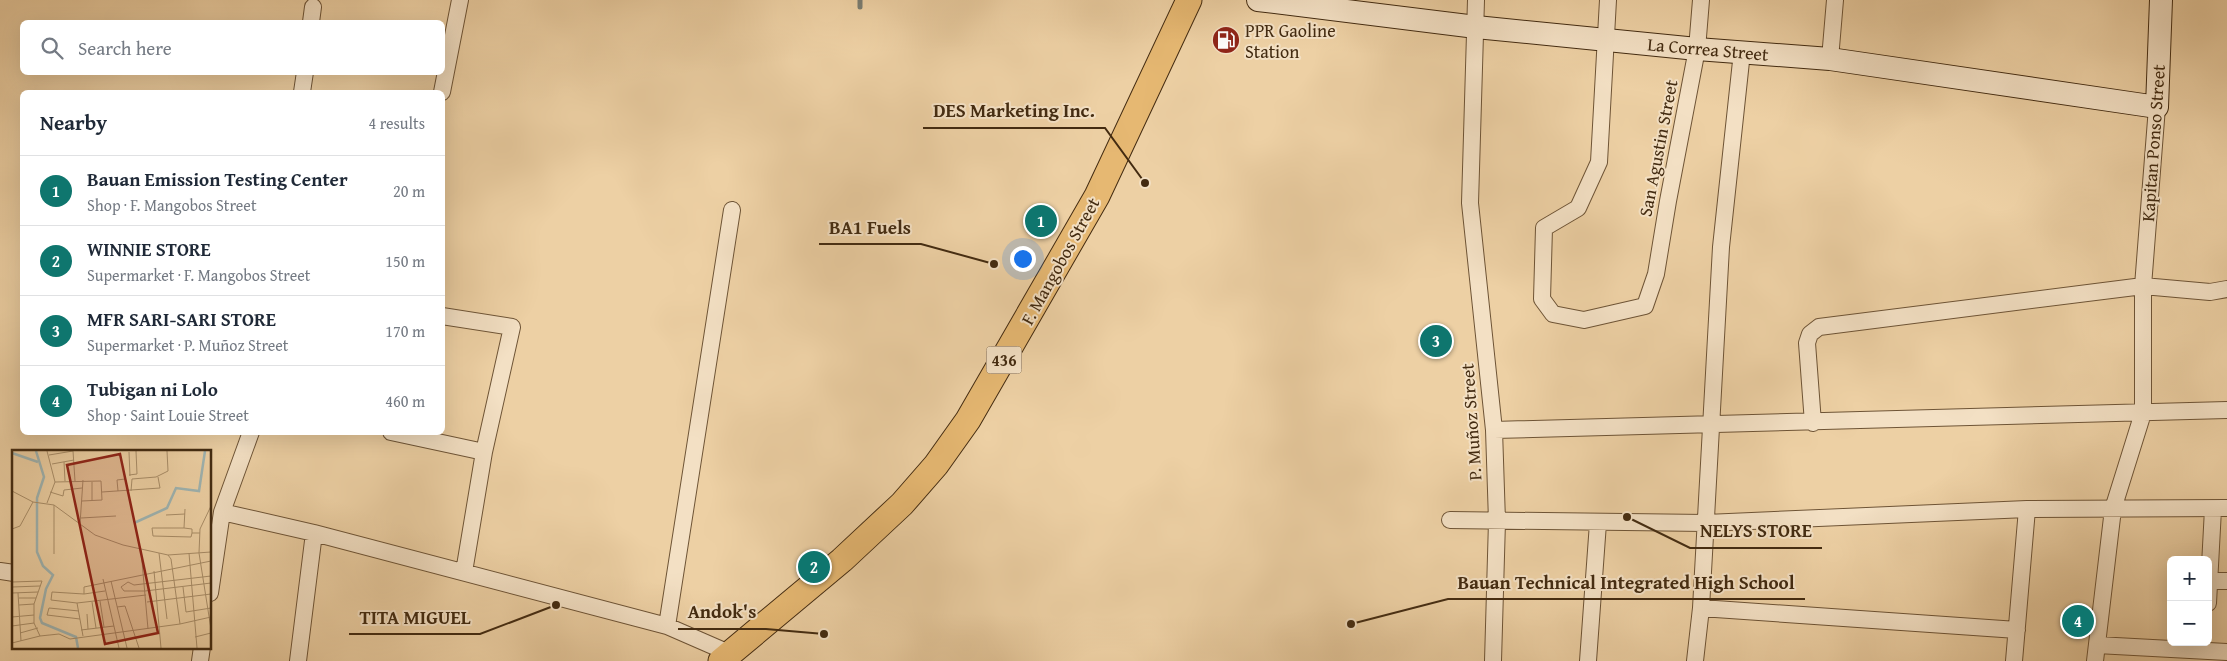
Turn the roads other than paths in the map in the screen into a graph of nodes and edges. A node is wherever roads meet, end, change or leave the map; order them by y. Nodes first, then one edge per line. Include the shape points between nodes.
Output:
1 (460, 0) edge
2 (1189, 0) edge
3 (1258, 0) edge
4 (1476, 0) edge
5 (1608, 0) edge
6 (1701, 0) edge
7 (1835, 0) edge
8 (2161, 0) edge
9 (1476, 27) junction
10 (1605, 39) junction
11 (1697, 49) junction
12 (1742, 52) junction
13 (1830, 59) junction
14 (305, 75) edge
15 (302, 90) edge
16 (442, 90) edge
17 (2157, 107) junction
18 (732, 210) dead end
19 (2143, 286) junction
20 (2227, 289) edge
21 (445, 316) edge
22 (2227, 410) edge
23 (2143, 413) junction
24 (1813, 423) junction
25 (1710, 424) junction
26 (1494, 430) junction
27 (250, 435) edge
28 (405, 435) edge
29 (484, 452) junction
30 (2220, 508) edge
31 (2027, 509) junction
32 (2113, 509) junction
33 (222, 512) junction
34 (1450, 520) dead end
35 (1497, 522) junction
36 (1598, 523) junction
37 (1706, 523) junction
38 (314, 533) junction
39 (464, 572) junction
40 (2219, 581) edge
41 (211, 586) edge
42 (2209, 601) edge
43 (1701, 608) junction
44 (667, 626) junction
45 (2018, 630) junction
46 (2203, 647) edge
47 (202, 648) edge
48 (2227, 652) edge
49 (2096, 653) edge
50 (725, 657) edge
51 (200, 661) edge
52 (298, 661) edge
53 (1493, 661) edge
54 (1588, 661) edge
55 (1694, 661) edge
56 (2014, 661) edge

1 - 16 street
2 - 50 main road, F. Mangobos Street / 436 via 1097,196 968,420 936,465 902,504 842,560
3 - 9 street, La Correa Street
4 - 9 street, P. Muñoz Street
5 - 10 street
6 - 11 street, San Agustin Street
7 - 13 street
8 - 17 street, Kapitan Ponso Street
9 - 10 street, La Correa Street
9 - 26 street, P. Muñoz Street via 1470,202
10 - 11 street, La Correa Street
10 - 11 street, San Agustin Street via 1599,162 1578,208 1544,228 1542,298 1553,314 1584,320 1645,306 1656,274
11 - 12 street, La Correa Street
12 - 13 street, La Correa Street
12 - 25 street via 1721,247
13 - 17 street, La Correa Street
14 - 15 street
17 - 19 street, Kapitan Ponso Street
18 - 44 street
19 - 20 street via 2210,292
19 - 23 street, Kapitan Ponso Street
19 - 24 street via 1819,328 1810,334 1807,343
21 - 29 street via 512,327
22 - 23 street
23 - 24 street
23 - 32 street, Kapitan Ponso Street
24 - 25 street
25 - 26 street
25 - 37 street
26 - 35 street, P. Muñoz Street
27 - 33 street
28 - 29 street
29 - 39 street
30 - 32 street
30 - 40 street
31 - 32 street
31 - 37 street
31 - 45 street
32 - 49 street, Kapitan Ponso Street
33 - 38 street
33 - 41 street
34 - 35 street
35 - 36 street
35 - 53 street, P. Muñoz Street
36 - 37 street
36 - 54 street
37 - 43 street
38 - 39 street
38 - 52 street
39 - 44 street
40 - 42 street
43 - 45 street
43 - 55 street
44 - 50 street
45 - 56 street
46 - 48 street
46 - 49 street
47 - 51 street

